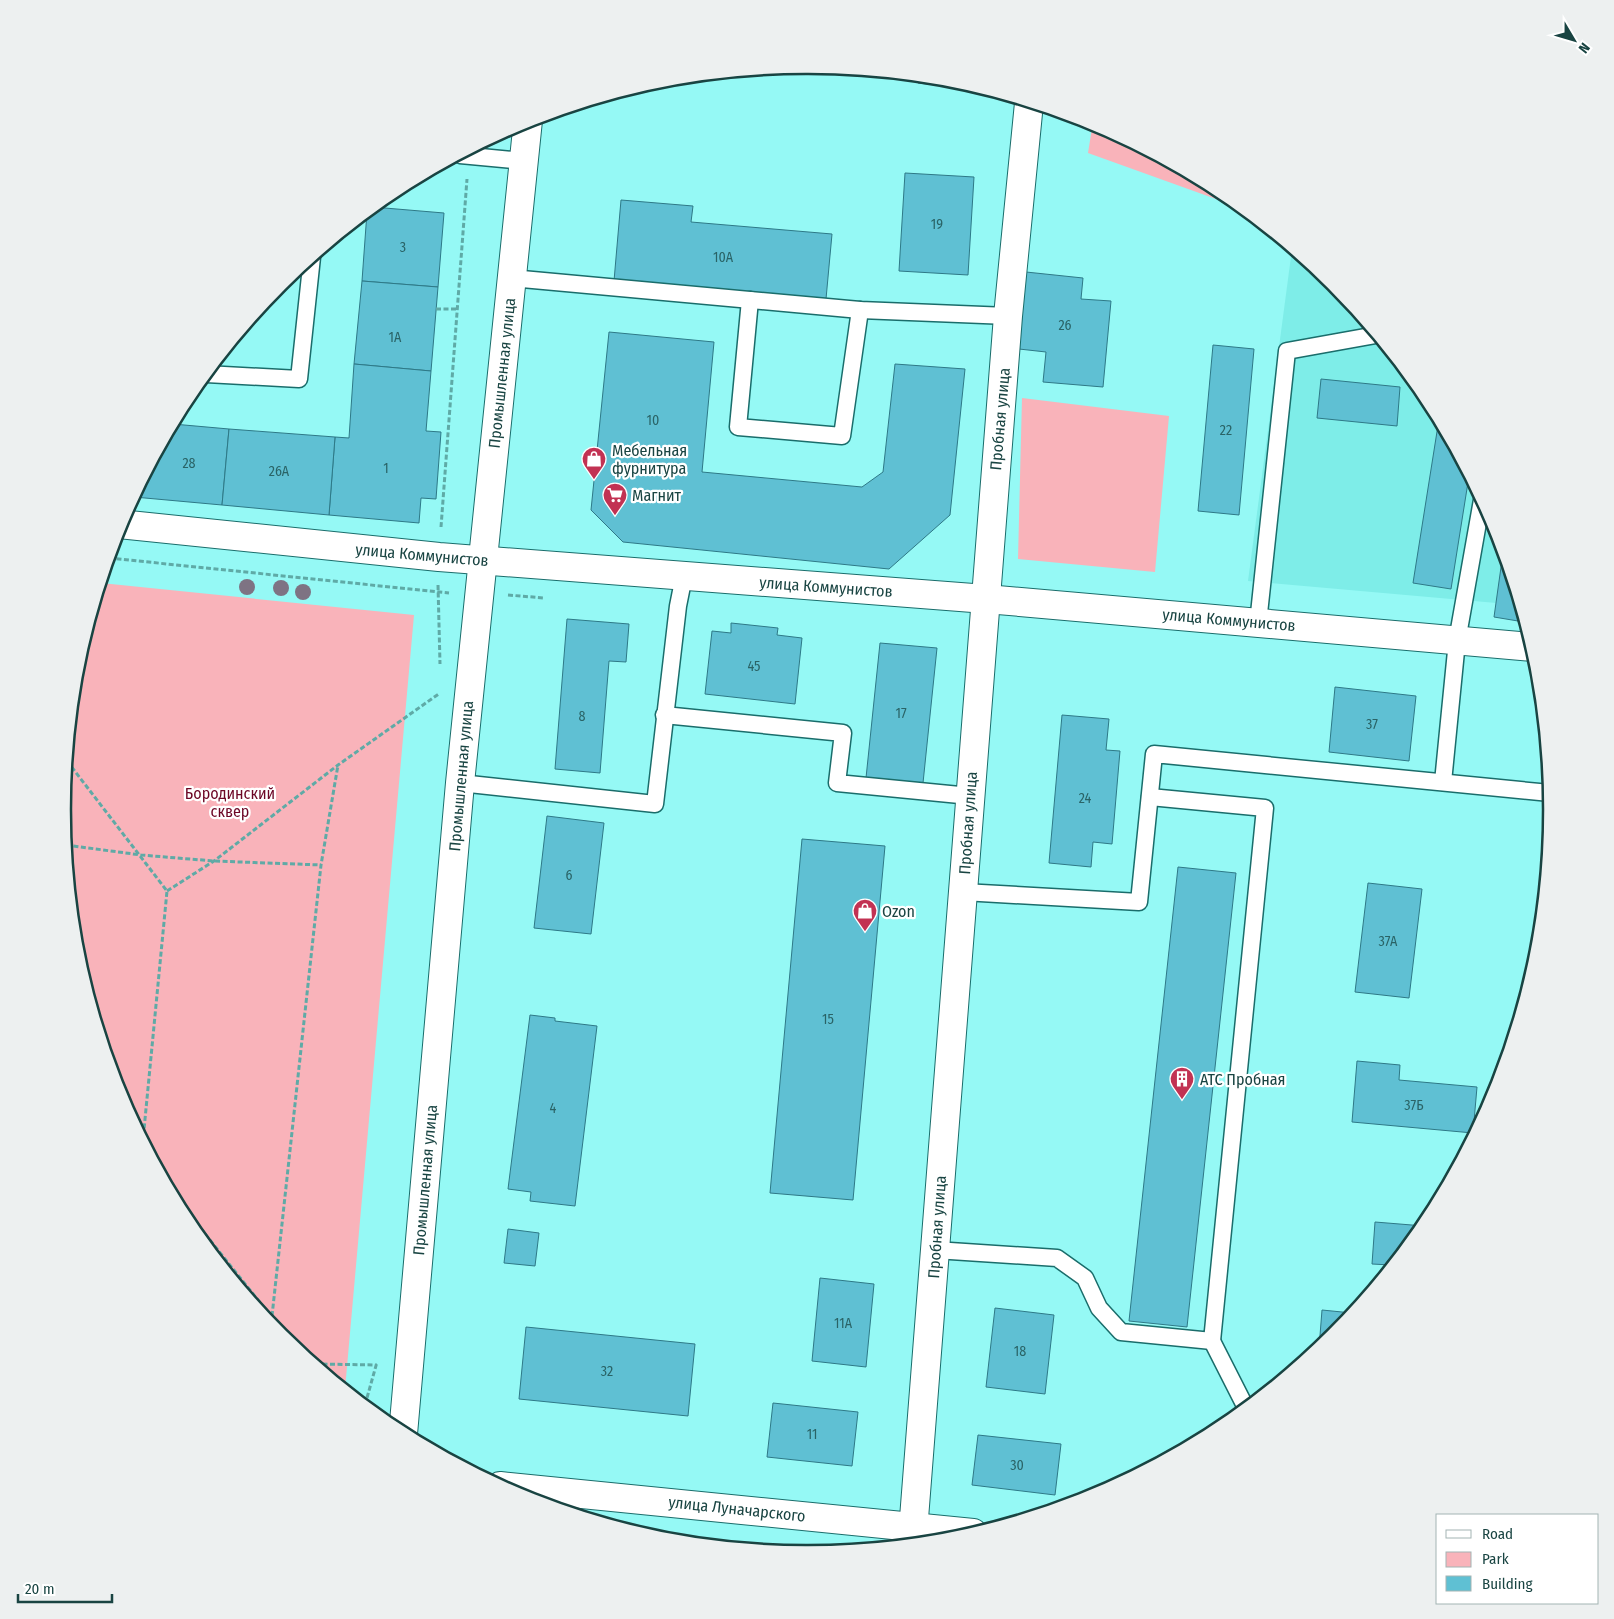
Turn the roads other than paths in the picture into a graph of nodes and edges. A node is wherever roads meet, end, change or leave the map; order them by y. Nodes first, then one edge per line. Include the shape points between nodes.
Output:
1 (1028, 109) edge
2 (527, 129) edge
3 (471, 156) edge
4 (524, 161) junction
5 (311, 266) edge
6 (511, 278) junction
7 (750, 300) junction
8 (860, 310) junction
9 (1008, 316) junction
10 (1370, 336) edge
11 (214, 374) edge
12 (1480, 512) edge
13 (128, 525) edge
14 (483, 561) junction
15 (684, 576) junction
16 (986, 599) junction
17 (1258, 623) junction
18 (1457, 641) junction
19 (1524, 646) edge
20 (664, 715) junction
21 (1443, 782) junction
22 (460, 783) junction
23 (1542, 792) edge
24 (970, 796) junction
25 (1150, 797) junction
26 (963, 892) junction
27 (935, 1250) junction
28 (1212, 1342) junction
29 (1243, 1402) edge
30 (404, 1425) edge
31 (525, 1489) edge
32 (930, 1534) edge
33 (913, 1535) edge

1 - 9 street, Пробная улица
2 - 4 street, Промышленная улица
3 - 4 lane
4 - 6 street, Промышленная улица
5 - 11 lane via 299,379
6 - 7 lane
6 - 14 street, Промышленная улица
7 - 8 lane
7 - 8 lane via 738,427 842,436
8 - 9 lane
9 - 16 street, Пробная улица
10 - 17 lane via 1287,351
12 - 18 lane
13 - 14 street, улица Коммунистов
14 - 15 street, улица Коммунистов
14 - 22 street, Промышленная улица
15 - 16 street, улица Коммунистов
15 - 20 lane
16 - 17 street, улица Коммунистов
16 - 24 street, Пробная улица
17 - 18 street, улица Коммунистов
18 - 19 street, улица Коммунистов
18 - 21 lane
20 - 22 lane via 655,804
20 - 24 lane via 843,733 837,783
21 - 23 lane
21 - 25 lane via 1154,754
22 - 30 street, Промышленная улица
24 - 26 street, Пробная улица
25 - 26 lane via 1139,902
25 - 28 lane via 1265,808
26 - 27 street, Пробная улица
27 - 28 lane via 1057,1258 1085,1278 1099,1308 1121,1332
27 - 33 street, Пробная улица
28 - 29 lane
31 - 33 street, улица Луначарского
32 - 33 street, улица Луначарского

